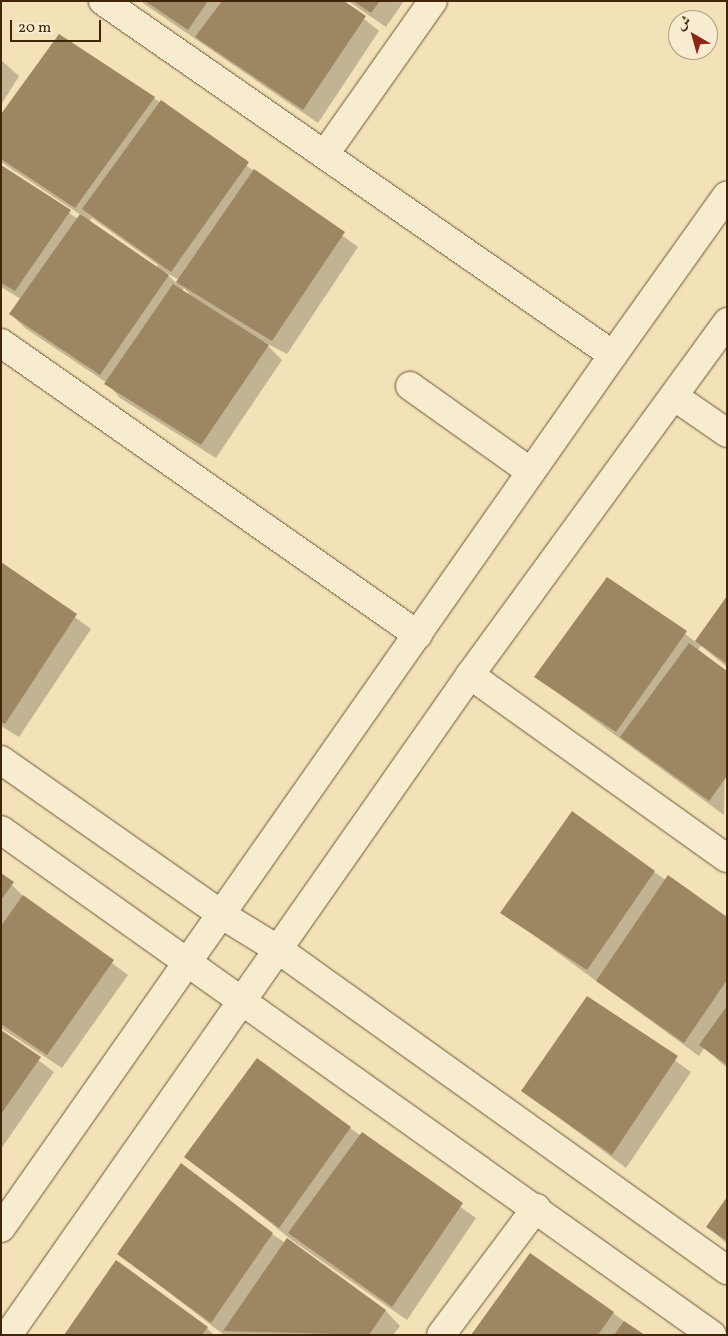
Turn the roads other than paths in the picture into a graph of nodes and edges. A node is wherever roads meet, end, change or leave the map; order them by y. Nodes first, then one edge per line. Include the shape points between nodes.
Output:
1 (103, 1) edge
2 (433, 1) edge
3 (325, 154) junction
4 (727, 195) edge
5 (727, 322) edge
6 (1, 343) edge
7 (612, 355) junction
8 (410, 386) dead end
9 (675, 396) junction
10 (727, 433) edge
11 (531, 472) junction
12 (418, 635) junction
13 (470, 675) junction
14 (1, 760) edge
15 (1, 830) edge
16 (727, 858) edge
17 (222, 915) junction
18 (279, 950) junction
19 (188, 960) junction
20 (246, 1000) junction
21 (536, 1208) junction
22 (1, 1228) edge
23 (727, 1270) edge
24 (8, 1335) edge
25 (441, 1335) edge
26 (712, 1335) edge

1 - 3 street
2 - 3 street
3 - 7 street
4 - 7 street
5 - 9 street
6 - 12 street
7 - 11 street
8 - 11 street
9 - 10 street
9 - 13 street
11 - 12 street
12 - 17 street
13 - 16 street
13 - 18 street
14 - 17 street
15 - 19 street
17 - 18 street
17 - 19 street
18 - 20 street
18 - 23 street
19 - 20 street
19 - 22 street
20 - 21 street
20 - 24 street
21 - 25 street
21 - 26 street

